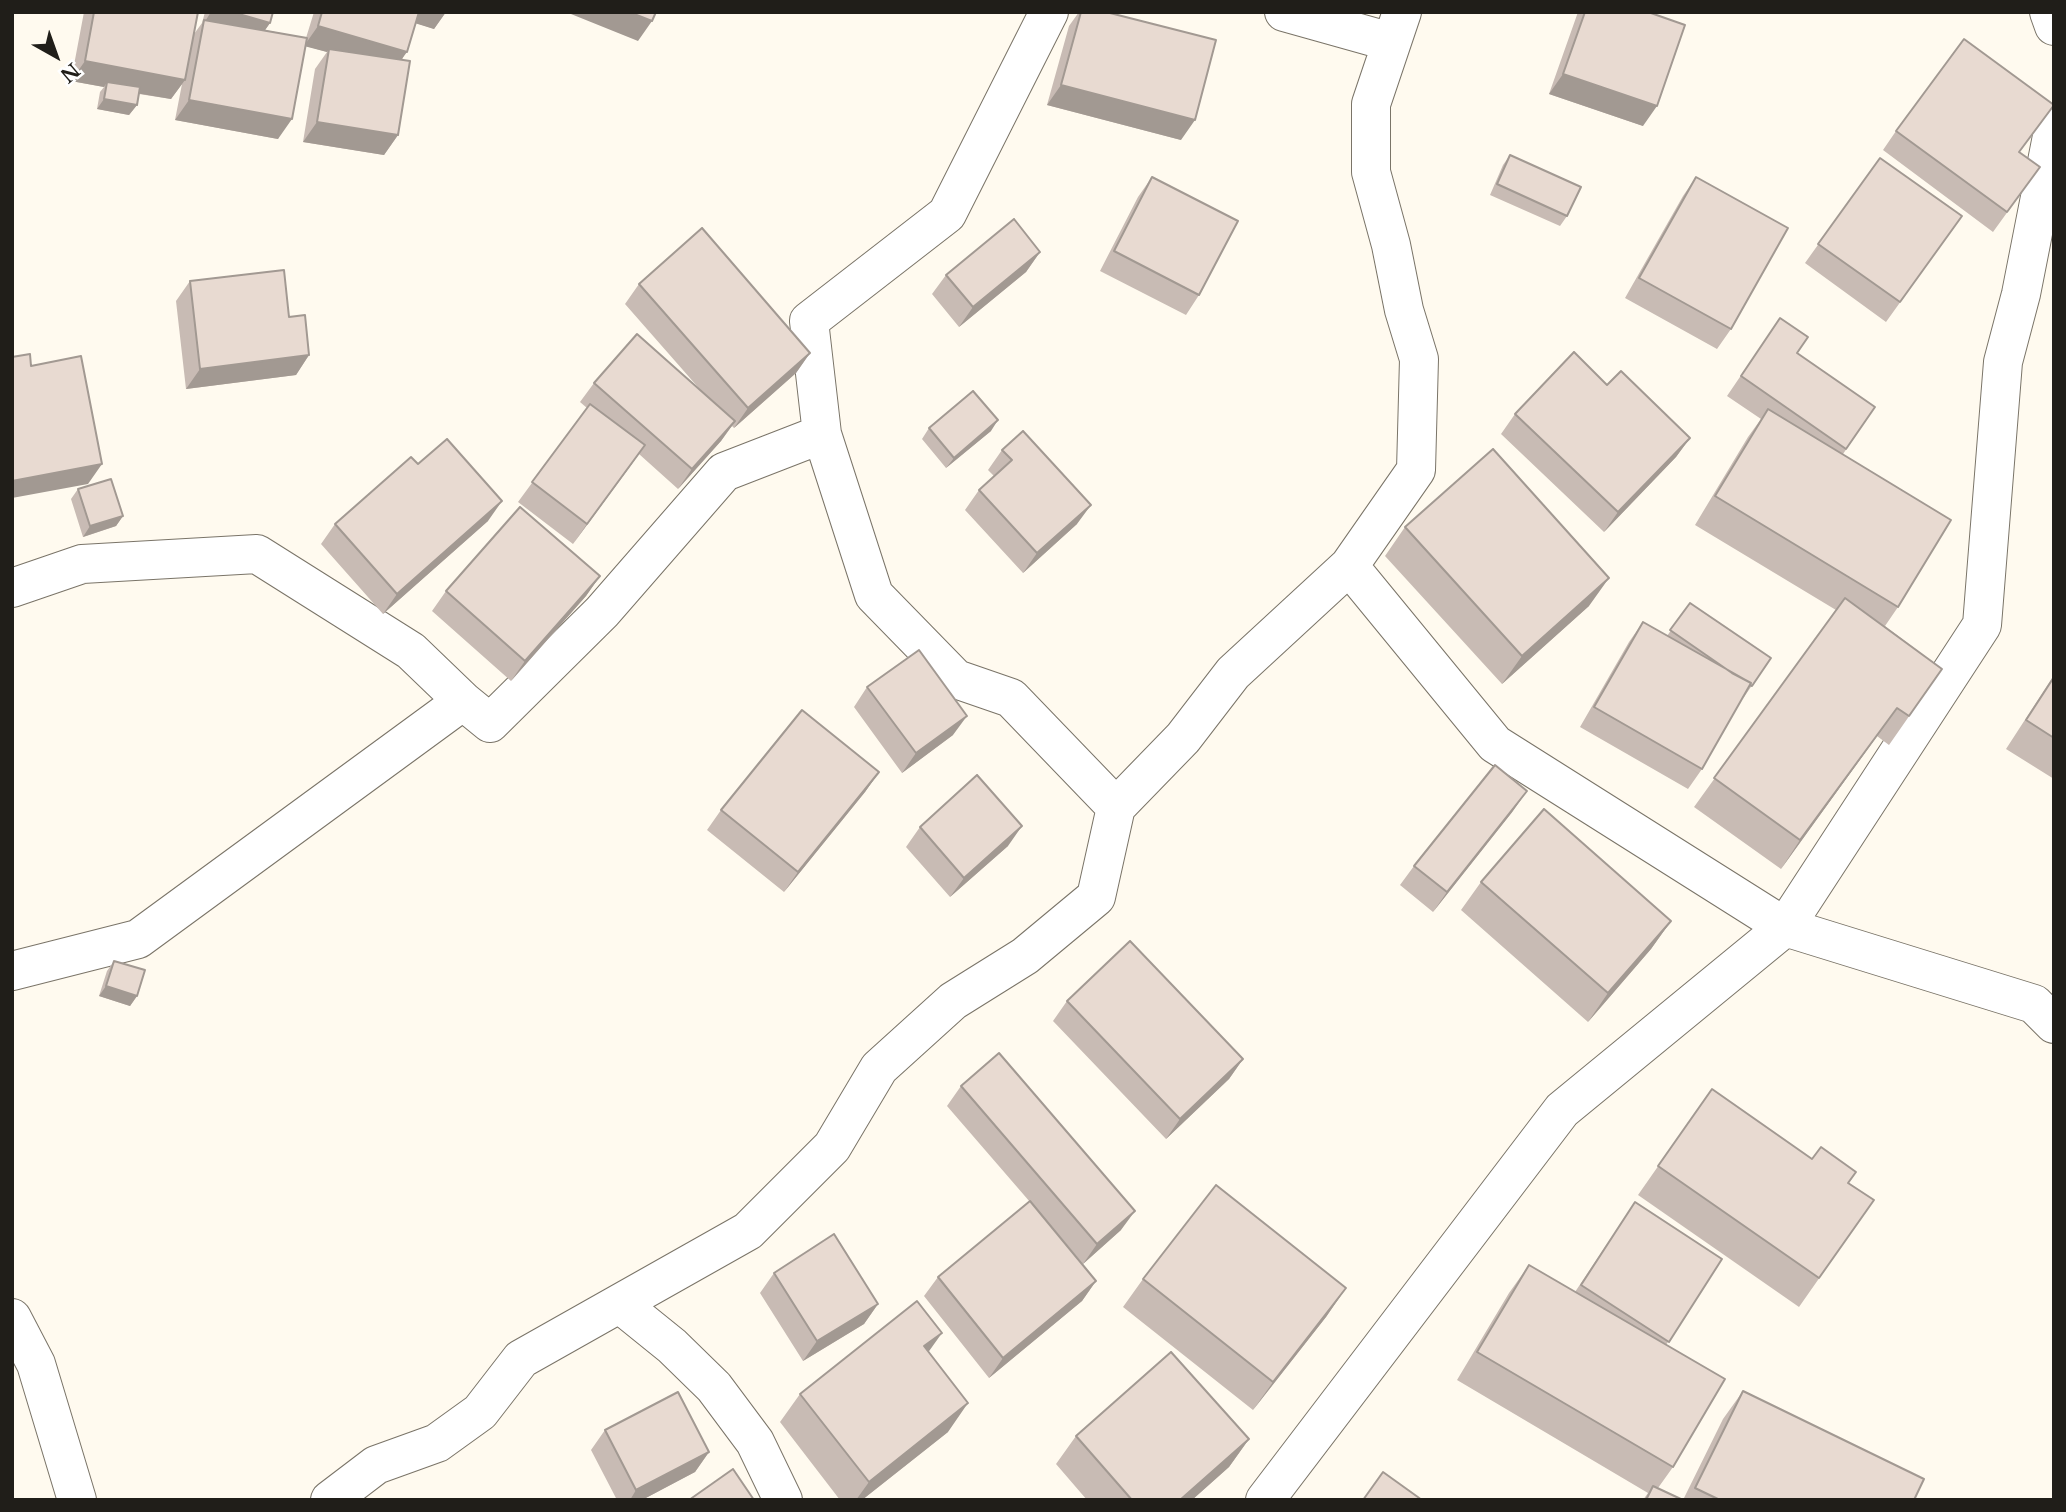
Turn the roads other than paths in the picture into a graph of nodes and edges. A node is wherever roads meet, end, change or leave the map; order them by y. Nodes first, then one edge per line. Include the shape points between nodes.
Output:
1 (1049, 12) edge
2 (1284, 12) edge
3 (2049, 12) edge
4 (2054, 26) edge
5 (1396, 27) edge
6 (2054, 126) edge
7 (822, 434) junction
8 (1349, 566) junction
9 (12, 588) edge
10 (463, 701) junction
11 (1116, 807) junction
12 (1785, 927) junction
13 (12, 971) edge
14 (2054, 1024) edge
15 (620, 1304) junction
16 (12, 1318) edge
17 (77, 1500) edge
18 (330, 1500) edge
19 (783, 1500) edge
20 (1265, 1500) edge

1 - 7 street via 947,214 809,321
2 - 5 street
3 - 4 street
5 - 8 street via 1371,104 1371,172 1419,359 1416,470
6 - 12 street via 2003,362 1982,625
7 - 10 street via 724,472 602,612 490,723
7 - 11 street via 874,595 956,679 1011,698
8 - 11 street via 1233,673 1183,738
8 - 12 street via 1495,744
9 - 10 street via 82,564 257,554 411,651
10 - 13 street via 138,939
11 - 15 street via 1096,897 1025,956 953,1001 879,1068 832,1147 748,1231
12 - 14 street via 2034,1004
12 - 20 street via 1562,1110
15 - 18 street via 521,1359 480,1412 437,1443 376,1465
15 - 19 street via 714,1387 755,1443
16 - 17 street via 36,1364

